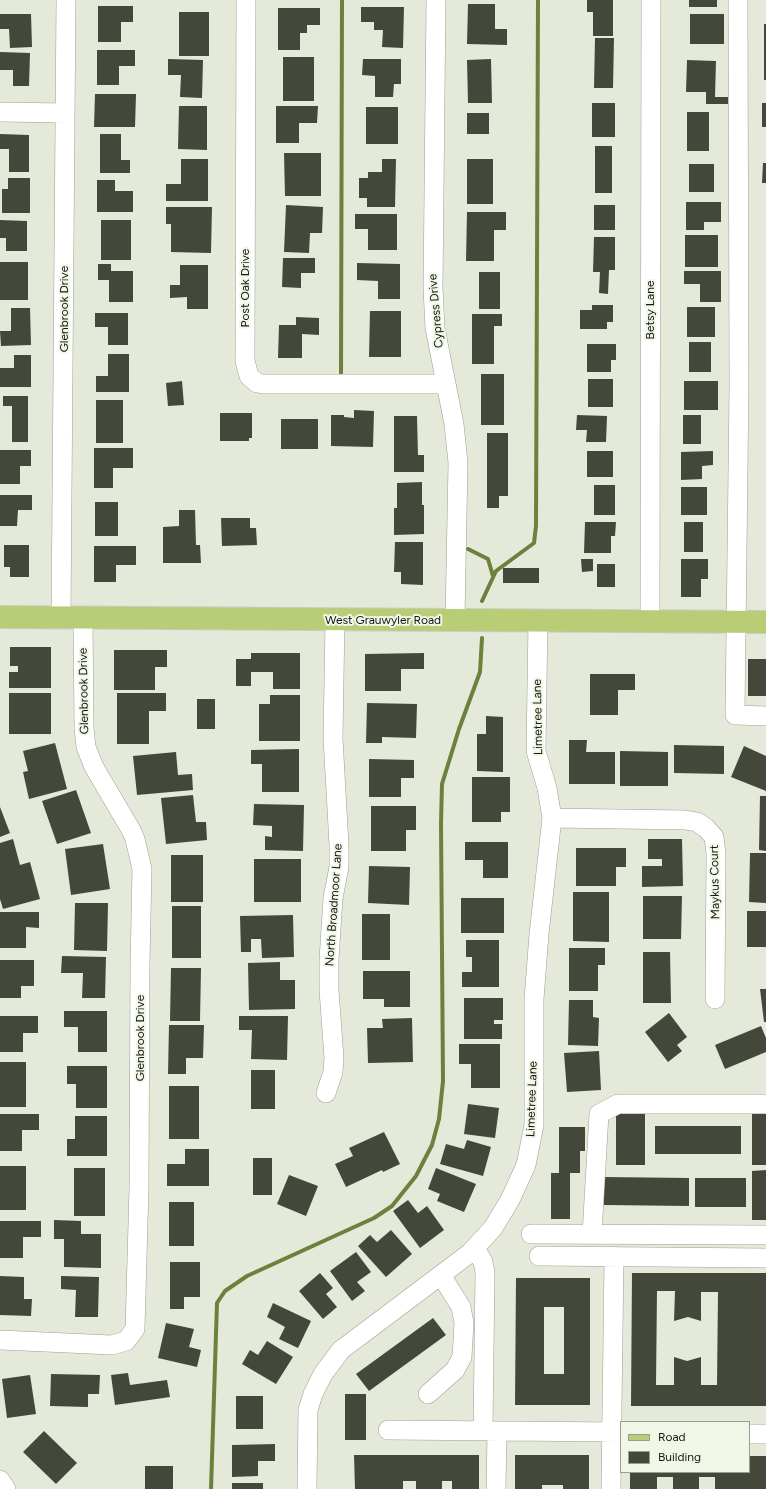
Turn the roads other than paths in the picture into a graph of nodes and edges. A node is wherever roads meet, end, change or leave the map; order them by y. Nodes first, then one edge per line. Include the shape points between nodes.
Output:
1 (66, 0) edge
2 (246, 0) edge
3 (436, 0) edge
4 (651, 0) edge
5 (738, 0) edge
6 (0, 112) edge
7 (66, 113) junction
8 (445, 384) junction
9 (0, 617) edge
10 (61, 618) junction
11 (83, 618) junction
12 (335, 620) junction
13 (456, 620) junction
14 (538, 620) junction
15 (650, 620) junction
16 (737, 622) junction
17 (766, 622) edge
18 (766, 716) edge
19 (552, 818) junction
20 (715, 999) dead end
21 (326, 1093) dead end
22 (766, 1104) edge
23 (531, 1234) dead end
24 (592, 1234) junction
25 (766, 1235) edge
26 (475, 1248) junction
27 (539, 1256) dead end
28 (614, 1256) junction
29 (766, 1258) edge
30 (440, 1275) junction
31 (0, 1340) edge
32 (428, 1394) dead end
33 (388, 1430) dead end
34 (490, 1431) junction
35 (616, 1432) edge
36 (750, 1434) edge
37 (766, 1434) edge
38 (0, 1480) edge
39 (6, 1489) edge
40 (308, 1489) edge
41 (496, 1489) edge
42 (611, 1489) edge

1 - 7 street, Glenbrook Drive
2 - 8 street, Post Oak Drive via 245,361 248,376 263,384
3 - 8 street, Cypress Drive via 433,288 435,328
4 - 15 street, Betsy Lane
5 - 16 street
6 - 7 street
7 - 10 street, Glenbrook Drive
8 - 13 street, Cypress Drive via 454,424 458,462
9 - 10 main road, West Grauwyler Road
10 - 11 main road, West Grauwyler Road
11 - 12 main road, West Grauwyler Road
11 - 31 street, Glenbrook Drive via 86,747 94,767 131,830 142,869 140,1188 135,1329 126,1341 112,1345
12 - 13 main road, West Grauwyler Road
12 - 21 street, North Broadmoor Lane via 333,738 339,867 333,898 328,960 334,1058
13 - 14 main road, West Grauwyler Road
14 - 15 main road, West Grauwyler Road
14 - 19 street, Limetree Lane via 536,751 547,788
15 - 16 main road, West Grauwyler Road
16 - 17 main road, West Grauwyler Road
16 - 18 street via 735,715
19 - 20 street, Maykus Court via 685,820 697,822 706,828 714,837 716,854
19 - 26 street, Limetree Lane via 534,999 534,1125 526,1165 510,1200 493,1228
22 - 24 street via 618,1104 598,1114
23 - 24 street
24 - 25 street
26 - 30 street, Limetree Lane
26 - 34 street via 483,1262 484,1272
27 - 28 street
28 - 29 street
28 - 35 street
30 - 32 street via 461,1307 464,1323 462,1357 455,1370
30 - 40 street, Limetree Lane via 341,1350 323,1374 308,1410
33 - 34 street
34 - 35 street
34 - 41 street
35 - 42 street
36 - 37 street
38 - 39 street

